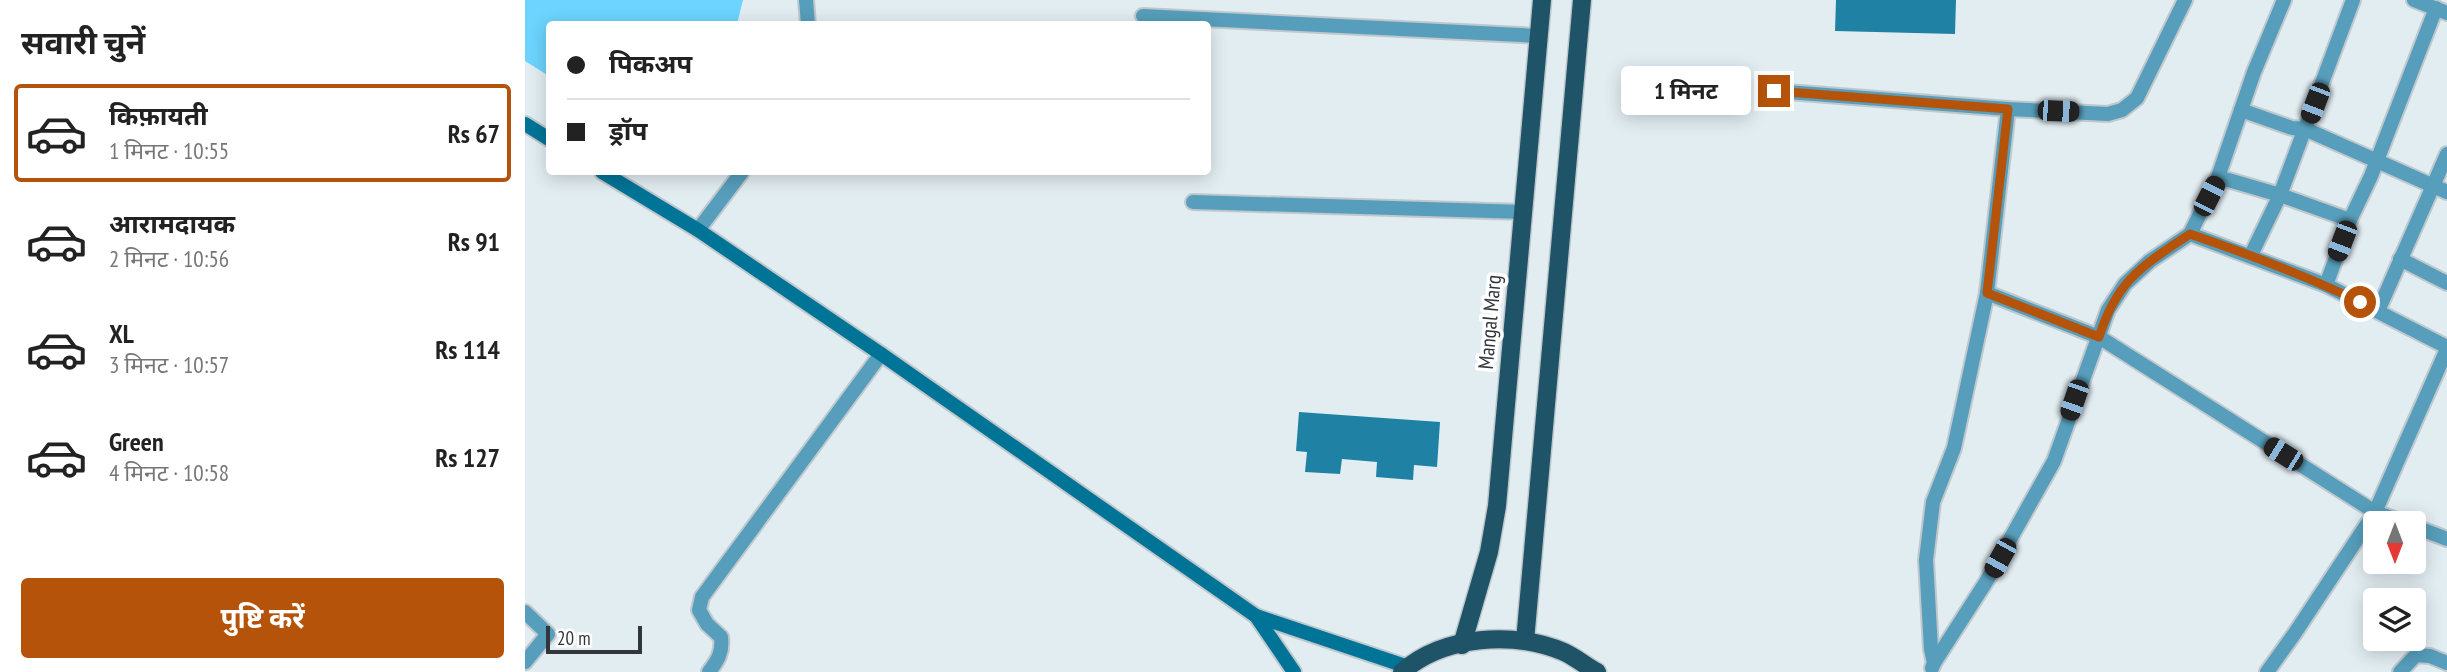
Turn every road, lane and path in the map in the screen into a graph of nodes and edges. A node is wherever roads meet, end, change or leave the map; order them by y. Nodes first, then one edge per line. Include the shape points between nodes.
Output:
1 (806, 0) edge
2 (1542, 0) edge
3 (1582, 0) edge
4 (2185, 0) edge
5 (2284, 0) edge
6 (2354, 0) edge
7 (2414, 0) edge
8 (2441, 10) edge
9 (1143, 16) dead end
10 (808, 21) edge
11 (1539, 36) junction
12 (1774, 91) dead end
13 (2008, 109) junction
14 (2241, 110) junction
15 (525, 124) edge
16 (2305, 129) junction
17 (546, 137) edge
18 (2447, 154) edge
19 (2377, 161) junction
20 (607, 175) edge
21 (740, 175) edge
22 (2218, 177) junction
23 (2432, 186) junction
24 (2447, 192) edge
25 (2280, 195) junction
26 (1193, 202) dead end
27 (1523, 212) junction
28 (2350, 220) junction
29 (698, 230) junction
30 (2190, 234) junction
31 (2251, 255) junction
32 (2400, 259) junction
33 (2447, 284) edge
34 (2326, 285) junction
35 (1987, 293) junction
36 (2378, 311) junction
37 (2099, 337) junction
38 (2447, 348) edge
39 (881, 355) junction
40 (2373, 511) edge
41 (2375, 511) edge
42 (2363, 530) edge
43 (2426, 531) edge
44 (2447, 539) edge
45 (525, 612) edge
46 (1256, 616) junction
47 (1525, 641) junction
48 (1462, 645) junction
49 (525, 662) edge
50 (2447, 663) edge
51 (1933, 668) edge
52 (1405, 669) edge
53 (709, 672) edge
54 (1294, 672) edge
55 (1597, 672) edge
56 (2267, 672) edge
57 (2400, 672) edge

1 - 10 street
2 - 11 main road, Mangal Marg
3 - 47 main road
4 - 13 street via 2137,98 2122,110 2108,114
5 - 14 street
6 - 16 street
7 - 8 street
8 - 19 street
9 - 11 street
11 - 27 main road, Mangal Marg
12 - 13 street
13 - 35 street
14 - 16 street
14 - 22 street
15 - 17 street
16 - 19 street
16 - 25 street
18 - 23 street
19 - 23 street
19 - 28 street
20 - 29 street
21 - 29 street
22 - 25 street
22 - 30 street
23 - 24 street
23 - 32 street
25 - 28 street
25 - 31 street
26 - 27 street
27 - 48 main road, Mangal Marg via 1497,506
28 - 34 street
29 - 39 street
30 - 31 street
30 - 37 street via 2125,284 2108,310
31 - 34 street
32 - 33 street
32 - 36 street
34 - 36 street
35 - 37 street
35 - 51 street via 1954,448 1933,502 1926,560
36 - 38 street
37 - 40 street
37 - 51 street via 2054,461
38 - 41 street
39 - 46 street
39 - 53 street via 702,597 699,610 721,636 719,658
42 - 56 street
43 - 44 street
45 - 49 street via 548,634
46 - 52 street
46 - 54 street
47 - 48 main road via 1484,640
47 - 55 main road via 1564,653
48 - 52 main road via 1444,648
50 - 57 street via 2416,655

